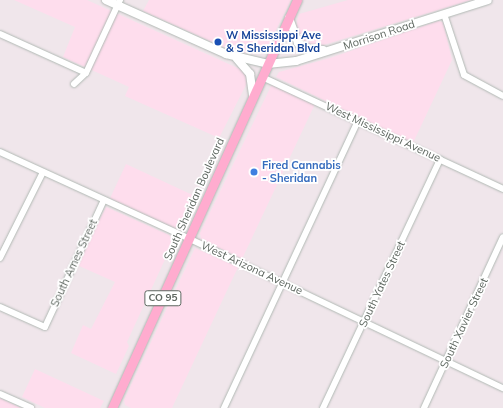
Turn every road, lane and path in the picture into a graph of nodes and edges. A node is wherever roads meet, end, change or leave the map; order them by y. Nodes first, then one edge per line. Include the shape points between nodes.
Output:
1 (106, 0) edge
2 (297, 0) edge
3 (488, 0) edge
4 (119, 2) edge
5 (444, 14) junction
6 (289, 18) junction
7 (0, 34) edge
8 (333, 49) junction
9 (233, 57) junction
10 (268, 64) junction
11 (86, 73) junction
12 (262, 77) junction
13 (74, 84) dead end
14 (503, 96) edge
15 (252, 99) junction
16 (358, 121) junction
17 (0, 152) edge
18 (440, 160) junction
19 (42, 172) junction
20 (503, 189) edge
21 (104, 200) junction
22 (503, 237) edge
23 (190, 239) junction
24 (0, 258) edge
25 (283, 283) junction
26 (0, 307) edge
27 (364, 321) junction
28 (446, 361) junction
29 (503, 388) edge
30 (0, 394) edge
31 (31, 408) edge
32 (112, 408) edge
33 (224, 408) edge
34 (323, 408) edge
35 (424, 408) edge

1 - 4 main road
2 - 6 main road, South Sheridan Boulevard / CO 95
3 - 5 main road, Morrison Road
4 - 9 main road
4 - 11 street
5 - 8 main road, Morrison Road
5 - 14 street via 464,75
6 - 8 main road via 294,37 301,45 314,50
6 - 10 main road, South Sheridan Boulevard / CO 95
7 - 11 street
8 - 10 main road, Morrison Road via 296,61
9 - 10 main road
9 - 15 main road via 250,74 254,85
10 - 12 main road, South Sheridan Boulevard / CO 95
11 - 13 street
12 - 15 main road, South Sheridan Boulevard / CO 95
12 - 16 street, West Mississippi Avenue
15 - 23 main road, South Sheridan Boulevard / CO 95
16 - 18 street, West Mississippi Avenue
16 - 25 street
17 - 19 street, West Arizona Avenue
18 - 20 street, West Mississippi Avenue
18 - 27 street, South Yates Street
19 - 21 street, West Arizona Avenue
19 - 24 street
21 - 23 street, West Arizona Avenue
21 - 26 street, South Ames Street via 45,327
22 - 28 street, South Xavier Street
23 - 25 street, West Arizona Avenue
23 - 32 main road, South Sheridan Boulevard / CO 95
25 - 27 street, West Arizona Avenue
25 - 33 street
27 - 28 street, West Arizona Avenue
27 - 34 street, South Yates Street
28 - 29 street, West Arizona Avenue
28 - 35 street, South Xavier Street
30 - 31 street

